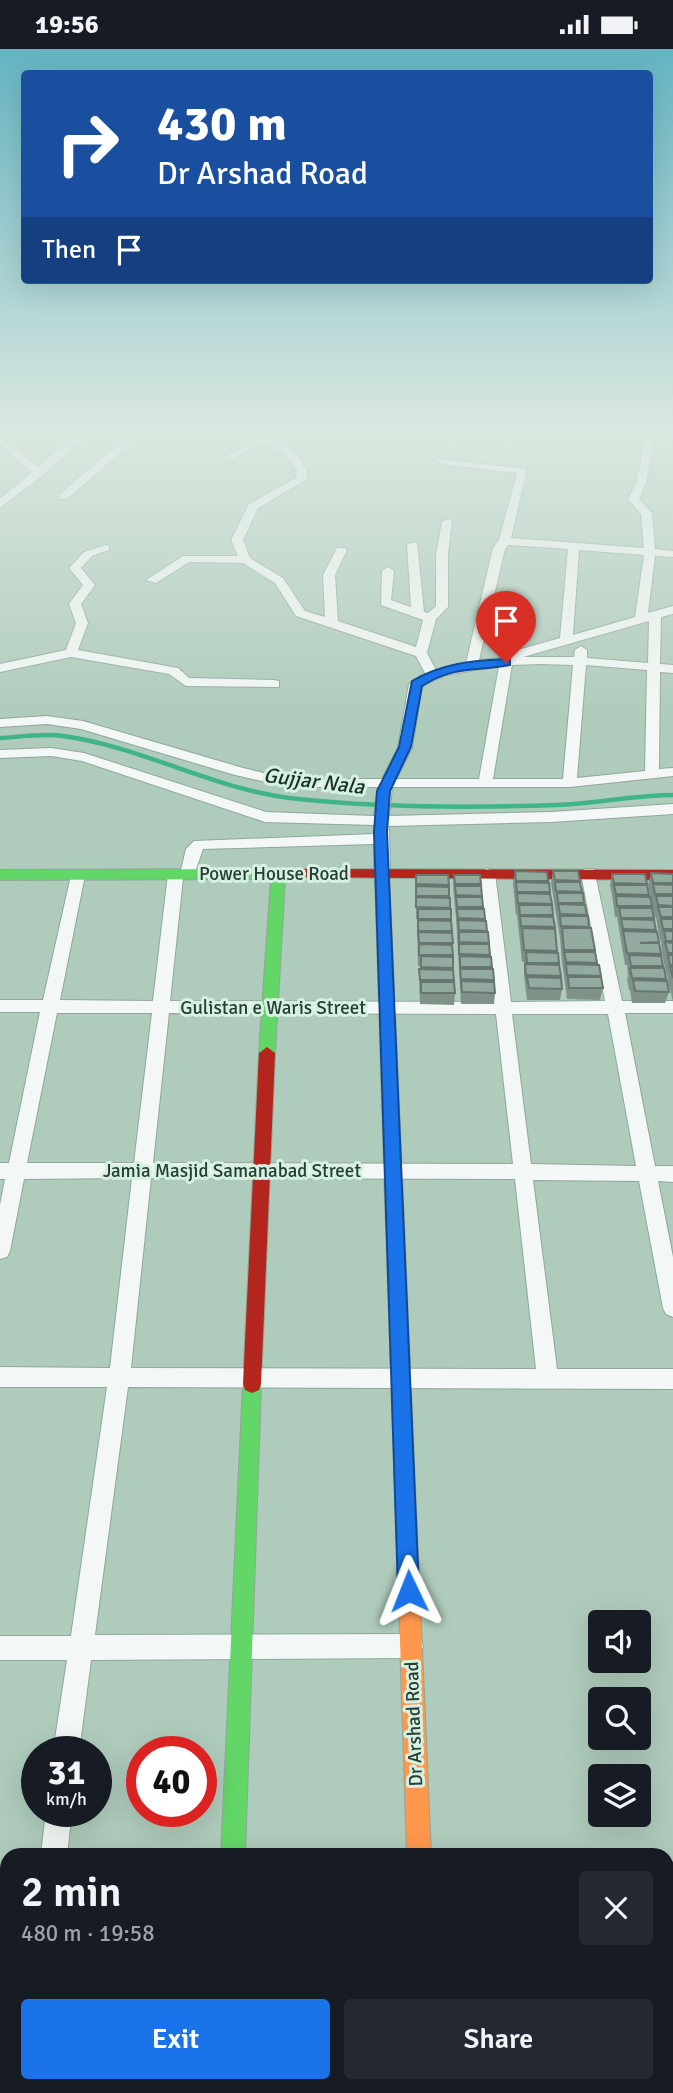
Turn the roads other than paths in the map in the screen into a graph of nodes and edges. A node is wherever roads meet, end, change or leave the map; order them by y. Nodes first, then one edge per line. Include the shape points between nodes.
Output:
1 (242, 530) edge
2 (446, 530) edge
3 (508, 530) edge
4 (648, 530) edge
5 (505, 541) junction
6 (413, 544) dead end
7 (574, 547) junction
8 (105, 548) dead end
9 (341, 550) dead end
10 (650, 552) junction
11 (673, 554) edge
12 (245, 560) junction
13 (388, 571) dead end
14 (152, 580) dead end
15 (673, 610) edge
16 (424, 616) junction
17 (648, 617) junction
18 (332, 624) junction
19 (583, 636) junction
20 (566, 641) junction
21 (71, 653) junction
22 (421, 653) junction
23 (0, 655) edge
24 (580, 660) junction
25 (20, 663) junction
26 (487, 663) junction
27 (506, 663) junction
28 (472, 664) junction
29 (653, 667) junction
30 (0, 669) edge
31 (673, 669) edge
32 (432, 674) junction
33 (274, 684) dead end
34 (0, 723) edge
35 (0, 754) edge
36 (652, 772) junction
37 (673, 772) edge
38 (388, 781) junction
39 (485, 783) junction
40 (570, 783) junction
41 (673, 809) edge
42 (382, 810) junction
43 (381, 839) junction
44 (487, 873) junction
45 (589, 873) junction
46 (182, 874) junction
47 (278, 874) junction
48 (382, 874) junction
49 (0, 875) edge
50 (78, 875) junction
51 (673, 875) edge
52 (0, 1006) edge
53 (50, 1006) junction
54 (270, 1007) junction
55 (673, 1007) edge
56 (160, 1008) junction
57 (615, 1008) junction
58 (387, 1009) junction
59 (503, 1009) junction
60 (260, 1170) junction
61 (393, 1170) junction
62 (7, 1171) edge
63 (141, 1171) junction
64 (524, 1172) junction
65 (648, 1174) junction
66 (673, 1174) edge
67 (0, 1251) edge
68 (673, 1308) edge
69 (0, 1377) edge
70 (119, 1378) junction
71 (548, 1378) junction
72 (253, 1379) junction
73 (400, 1379) junction
74 (673, 1379) edge
75 (411, 1646) junction
76 (79, 1647) junction
77 (241, 1647) junction
78 (0, 1648) edge
79 (68, 1736) edge
80 (57, 1827) edge
81 (55, 1848) edge
82 (233, 1848) edge
83 (419, 1848) edge

1 - 12 street via 237,540
2 - 16 street via 442,607
3 - 5 street
4 - 10 street
5 - 7 street
5 - 28 street via 499,548
6 - 16 street
7 - 10 street
7 - 20 street
8 - 21 street via 89,554 75,568 89,585 75,604 82,624
9 - 18 street via 329,575
10 - 11 street
10 - 17 street
12 - 14 street via 187,558
12 - 18 street via 271,571 300,613
13 - 16 street via 385,602
15 - 17 street
16 - 22 street
17 - 19 street
17 - 29 street
18 - 22 street
19 - 20 street
19 - 24 street
20 - 26 street
21 - 25 street
21 - 33 street via 173,671 186,682
22 - 32 street
23 - 25 street
24 - 27 street
24 - 29 street
24 - 40 street
25 - 30 street
26 - 27 street
26 - 28 street
27 - 39 street
28 - 32 street
29 - 31 street
29 - 36 street
32 - 38 street, Dr Arshad Road via 416,684 405,747
34 - 38 street via 47,720 83,725 289,783
35 - 42 street via 51,751 84,757 265,817
36 - 37 street
36 - 40 street
38 - 39 street
38 - 42 street, Dr Arshad Road
39 - 40 street
41 - 42 street via 551,817
42 - 43 street, Dr Arshad Road
43 - 46 street via 199,844
43 - 48 street, Dr Arshad Road
44 - 45 street, Power House Road
44 - 48 street, Power House Road
44 - 59 street
45 - 51 street, Power House Road
45 - 57 street
46 - 47 street, Power House Road
46 - 50 street, Power House Road
46 - 56 street
47 - 48 street, Power House Road
47 - 54 street
48 - 58 street, Dr Arshad Road
49 - 50 street, Power House Road
50 - 53 street
52 - 53 street, Gulistan e Waris Street
53 - 56 street, Gulistan e Waris Street
53 - 62 street
54 - 56 street, Gulistan e Waris Street
54 - 58 street, Gulistan e Waris Street
54 - 60 street
55 - 57 street, Gulistan e Waris Street
56 - 63 street
57 - 59 street, Gulistan e Waris Street
57 - 65 street
58 - 59 street, Gulistan e Waris Street
58 - 61 street, Dr Arshad Road
59 - 64 street
60 - 61 street, Jamia Masjid Samanabad Street
60 - 63 street, Jamia Masjid Samanabad Street
60 - 72 street
61 - 64 street, Jamia Masjid Samanabad Street
61 - 73 street, Dr Arshad Road
62 - 63 street, Jamia Masjid Samanabad Street
62 - 67 street
63 - 70 street
64 - 65 street, Jamia Masjid Samanabad Street
64 - 71 street
65 - 66 street, Jamia Masjid Samanabad Street
65 - 68 street
69 - 70 street
70 - 72 street
70 - 76 street
71 - 73 street
71 - 74 street
72 - 73 street
72 - 77 street
73 - 75 street, Dr Arshad Road
75 - 77 street
75 - 83 street, Dr Arshad Road
76 - 77 street
76 - 78 street
76 - 79 street
77 - 82 street
80 - 81 street

